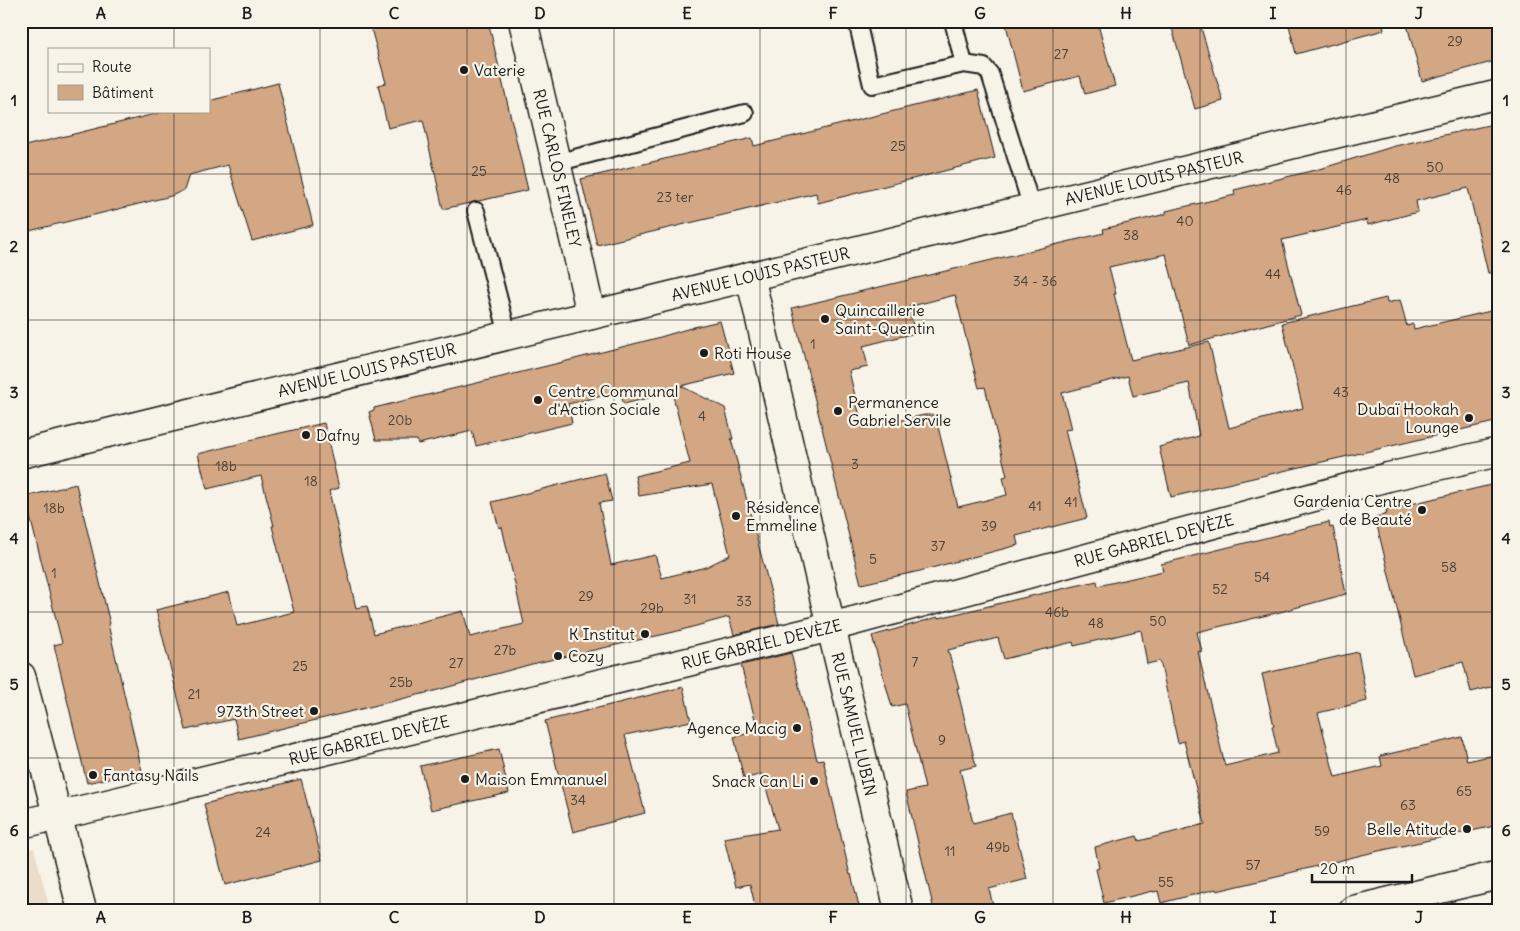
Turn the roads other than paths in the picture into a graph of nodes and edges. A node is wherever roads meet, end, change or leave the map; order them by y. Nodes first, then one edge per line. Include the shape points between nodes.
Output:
1 (523, 21) edge
2 (857, 21) edge
3 (953, 21) edge
4 (964, 64) junction
5 (1499, 94) edge
6 (745, 113) dead end
7 (556, 163) junction
8 (1032, 208) junction
9 (476, 211) dead end
10 (750, 276) junction
11 (591, 315) junction
12 (508, 335) junction
13 (1499, 452) edge
14 (21, 454) edge
15 (831, 627) junction
16 (21, 676) edge
17 (57, 816) junction
18 (21, 824) edge
19 (1499, 875) edge
20 (82, 910) edge
21 (899, 910) edge
22 (1353, 910) edge

1 - 7 street, RUE CARLOS FINELEY
2 - 4 lane via 872,85
3 - 4 lane
4 - 8 lane via 984,66 990,74
5 - 8 street, AVENUE LOUIS PASTEUR
6 - 7 lane
7 - 11 street, RUE CARLOS FINELEY
8 - 10 street, AVENUE LOUIS PASTEUR
9 - 12 lane
10 - 11 street, AVENUE LOUIS PASTEUR
10 - 15 street, RUE SAMUEL LUBIN
11 - 12 street, AVENUE LOUIS PASTEUR
12 - 14 street, AVENUE LOUIS PASTEUR
13 - 15 street, RUE GABRIEL DEVÈZE via 1388,477
15 - 17 street, RUE GABRIEL DEVÈZE
15 - 21 street, RUE SAMUEL LUBIN
16 - 17 street
17 - 18 street, RUE GABRIEL DEVÈZE
17 - 20 street
19 - 22 street

